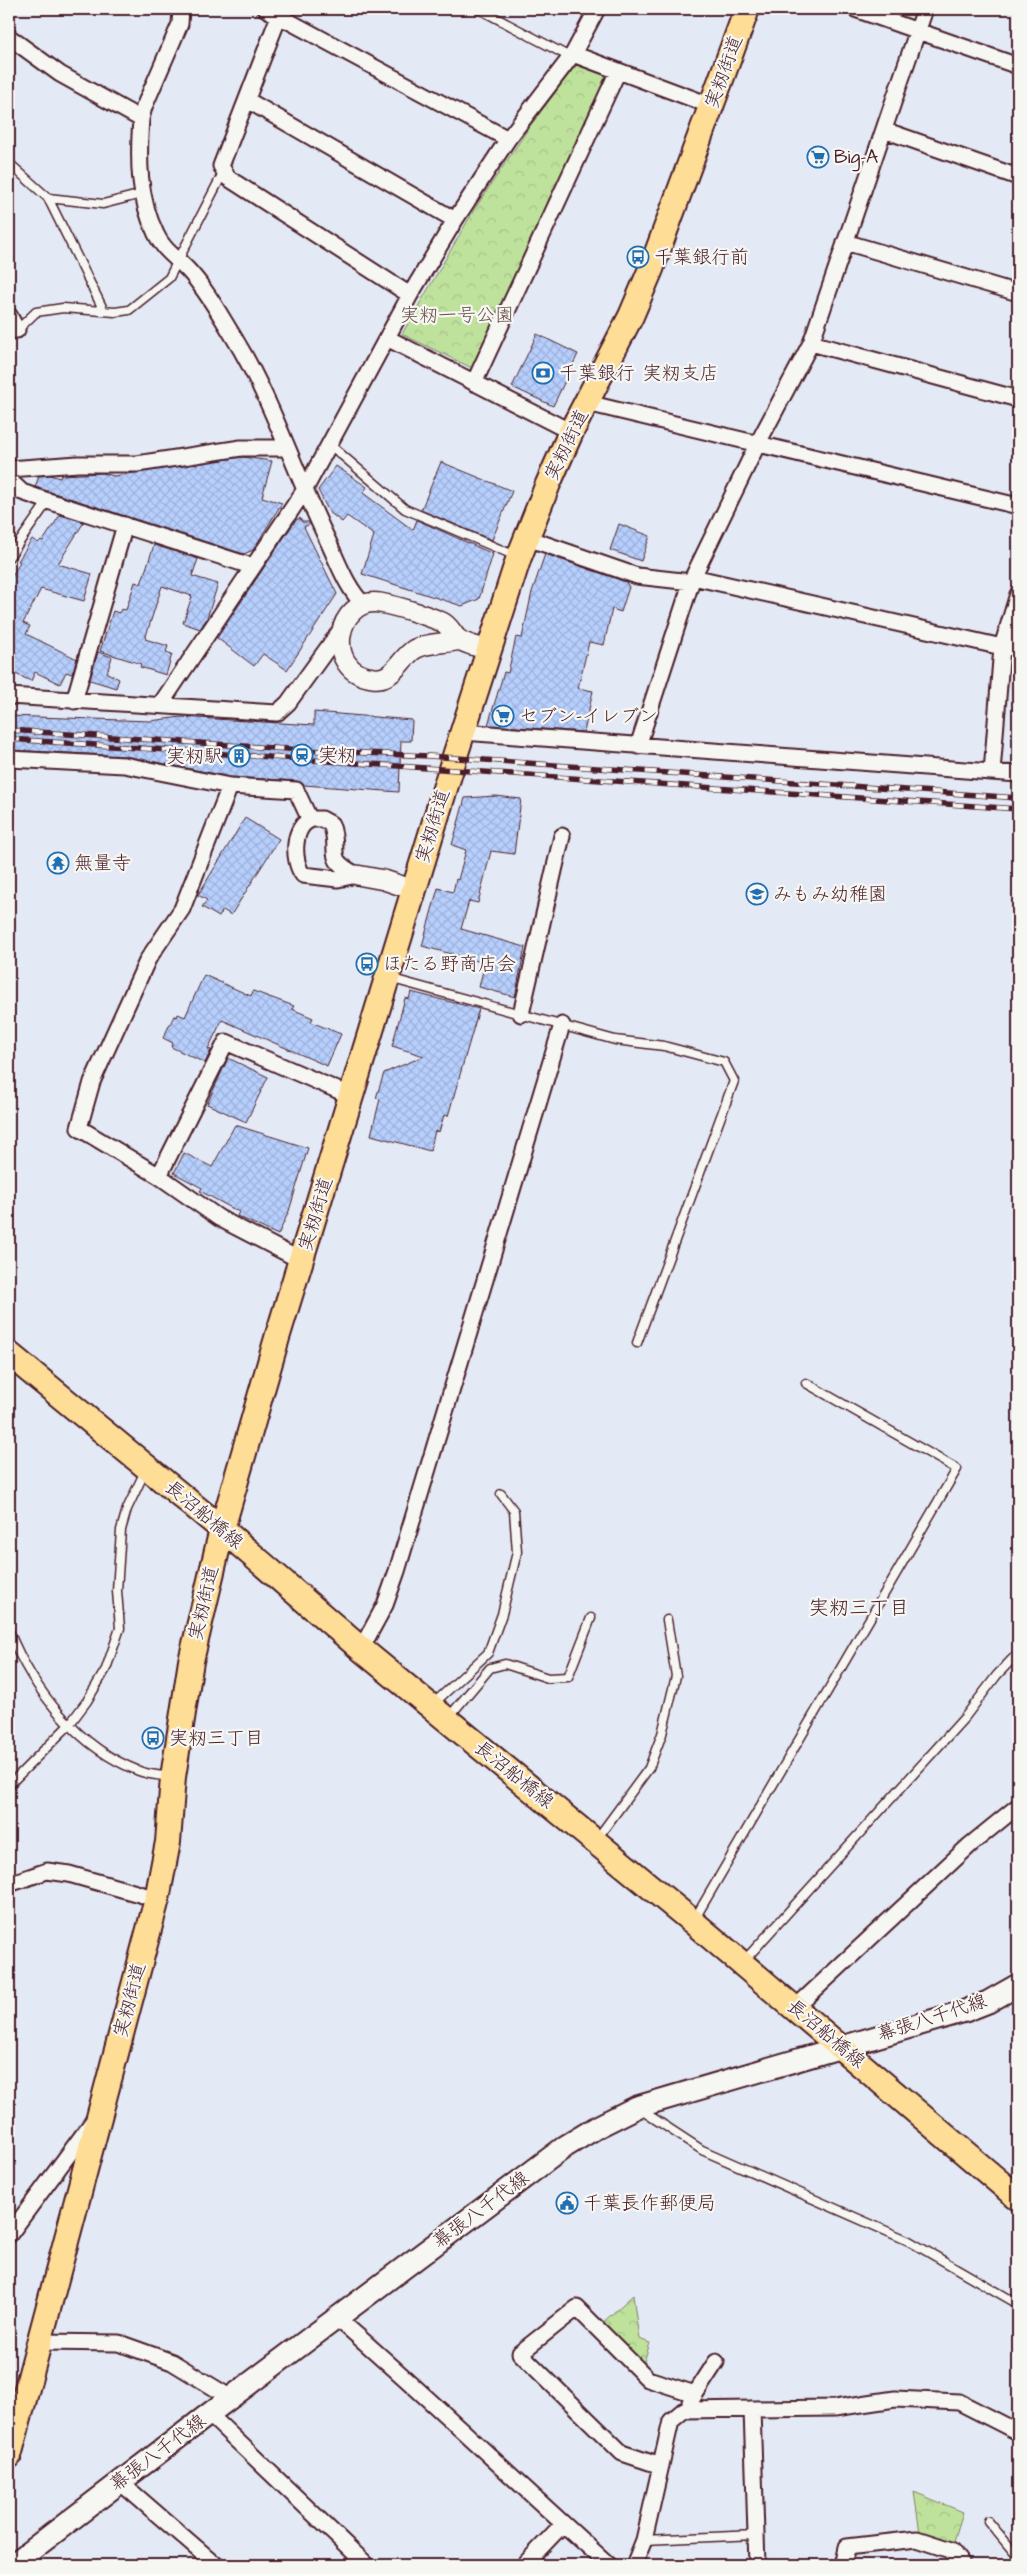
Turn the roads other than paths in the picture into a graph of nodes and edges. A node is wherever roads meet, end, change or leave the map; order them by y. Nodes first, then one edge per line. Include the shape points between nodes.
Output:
1 (181, 9) edge
2 (479, 9) edge
3 (746, 9) edge
4 (855, 9) edge
5 (925, 9) edge
6 (592, 10) edge
7 (272, 12) edge
8 (917, 30) junction
9 (9, 37) edge
10 (572, 55) junction
11 (1018, 66) edge
12 (618, 71) junction
13 (247, 100) junction
14 (712, 106) junction
15 (141, 119) junction
16 (884, 130) junction
17 (508, 139) junction
18 (9, 163) edge
19 (224, 171) junction
20 (1018, 177) edge
21 (142, 194) junction
22 (48, 198) junction
23 (455, 220) junction
24 (845, 242) junction
25 (178, 261) junction
26 (1018, 293) edge
27 (410, 295) junction
28 (104, 312) junction
29 (9, 315) edge
30 (13, 334) edge
31 (387, 338) junction
32 (811, 343) junction
33 (474, 383) junction
34 (1018, 399) edge
35 (587, 403) junction
36 (571, 432) junction
37 (758, 443) junction
38 (329, 444) junction
39 (286, 448) junction
40 (9, 468) edge
41 (9, 480) edge
42 (304, 491) junction
43 (48, 501) junction
44 (1018, 506) edge
45 (125, 525) junction
46 (523, 548) junction
47 (9, 557) edge
48 (251, 566) junction
49 (692, 580) junction
50 (1018, 594) edge
51 (364, 605) junction
52 (340, 632) junction
53 (459, 640) junction
54 (1002, 647) junction
55 (1018, 648) edge
56 (489, 650) junction
57 (9, 696) edge
58 (74, 701) junction
59 (160, 705) junction
60 (463, 732) junction
61 (638, 746) junction
62 (9, 760) edge
63 (992, 772) junction
64 (1018, 774) edge
65 (230, 786) junction
66 (310, 820) junction
67 (562, 836) dead end
68 (357, 875) junction
69 (414, 890) junction
70 (387, 978) junction
71 (521, 1014) junction
72 (562, 1025) junction
73 (352, 1096) junction
74 (159, 1176) junction
75 (302, 1262) junction
76 (637, 1343) dead end
77 (9, 1354) edge
78 (806, 1383) dead end
79 (146, 1467) junction
80 (501, 1494) dead end
81 (222, 1528) junction
82 (591, 1618) dead end
83 (667, 1620) dead end
84 (9, 1631) edge
85 (361, 1650) junction
86 (1018, 1653) edge
87 (439, 1713) junction
88 (69, 1725) junction
89 (173, 1777) junction
90 (9, 1785) edge
91 (1018, 1806) edge
92 (595, 1842) junction
93 (9, 1884) edge
94 (157, 1899) junction
95 (693, 1922) junction
96 (742, 1963) junction
97 (1018, 1985) edge
98 (795, 2008) junction
99 (841, 2046) junction
100 (637, 2107) junction
101 (102, 2108) junction
102 (1018, 2198) edge
103 (9, 2235) edge
104 (1018, 2304) edge
105 (336, 2318) junction
106 (40, 2342) junction
107 (716, 2362) dead end
108 (696, 2394) junction
109 (231, 2398) junction
110 (752, 2409) junction
111 (684, 2410) junction
112 (210, 2414) junction
113 (1018, 2432) edge
114 (9, 2456) edge
115 (662, 2466) junction
116 (120, 2482) junction
117 (988, 2521) dead end
118 (563, 2524) junction
119 (756, 2535) junction
120 (644, 2540) junction
121 (1018, 2557) edge
122 (12, 2565) edge
123 (216, 2565) edge
124 (367, 2565) edge
125 (524, 2565) edge
126 (610, 2565) edge
127 (634, 2565) edge
128 (757, 2565) edge
129 (843, 2565) edge
130 (962, 2565) edge

1 - 15 street via 180,24
2 - 10 lane
3 - 14 main road, 実籾街道
4 - 8 street
5 - 8 street
6 - 10 street
7 - 13 street
7 - 17 street
8 - 11 street
8 - 16 street
9 - 15 street via 60,74
10 - 12 street
10 - 17 street
12 - 14 street
12 - 33 street
13 - 19 street via 221,166
13 - 23 street
14 - 35 main road, 実籾街道 via 651,270
15 - 21 street via 138,157
16 - 20 street
16 - 24 street
17 - 23 street
18 - 22 lane
19 - 25 lane
19 - 27 street via 228,178
21 - 22 lane via 103,204
21 - 25 street via 156,235
22 - 28 lane
23 - 27 street
24 - 26 street
24 - 32 street
25 - 28 lane via 169,278 129,310
25 - 39 street via 189,271 234,338
27 - 31 street
28 - 30 lane via 64,308 36,312
29 - 30 street
31 - 33 street
31 - 38 street
32 - 34 street
32 - 37 street
33 - 36 street
35 - 36 main road, 実籾街道
35 - 37 street
36 - 46 main road, 実籾街道
37 - 44 street
37 - 49 street
38 - 42 street
38 - 46 lane via 405,508
39 - 40 street via 241,448 137,464
39 - 42 street
41 - 43 street via 22,492
42 - 48 street
42 - 51 street via 351,590
43 - 45 street
43 - 47 lane
45 - 48 street
45 - 58 street
46 - 49 street via 638,576
46 - 56 main road, 実籾街道
48 - 59 street
49 - 54 street
49 - 61 street
50 - 54 street
51 - 52 street via 352,613
51 - 53 street via 379,602 443,623
52 - 53 street via 343,659 358,672 374,678 384,678 412,651 423,645
52 - 59 street via 288,703 277,713
53 - 56 street
54 - 55 street
54 - 63 street
56 - 60 main road, 実籾街道
57 - 58 street
58 - 59 street
60 - 61 street
60 - 69 main road, 実籾街道
61 - 63 street
62 - 65 street via 124,765
63 - 64 street
65 - 66 street via 296,790
65 - 74 street via 182,909 148,959 92,1082 79,1128
66 - 68 street via 322,819 331,824 336,861 340,867
66 - 68 street via 302,826 294,855 303,875 338,879
67 - 71 street
68 - 69 street
69 - 70 main road, 実籾街道
70 - 71 lane
70 - 73 main road, 実籾街道
71 - 72 lane
72 - 76 lane via 614,1040 664,1046 724,1062 734,1081
72 - 85 street via 397,1571 382,1612
73 - 74 street via 226,1042
73 - 75 main road, 実籾街道
74 - 75 street via 219,1218
75 - 81 main road, 実籾街道
77 - 79 main road, 長沼船橋線
78 - 95 lane via 957,1469
79 - 81 main road, 長沼船橋線
79 - 88 lane via 121,1530 117,1591 120,1628 106,1669
80 - 87 lane via 514,1510 517,1552 502,1614 488,1654
81 - 85 main road, 長沼船橋線
81 - 89 main road, 実籾街道 via 191,1661
82 - 87 lane via 568,1677 548,1678 506,1664 490,1668
83 - 92 lane via 676,1676 662,1734 649,1768
84 - 88 lane via 41,1688
85 - 87 main road, 長沼船橋線
86 - 96 lane via 965,1717
87 - 92 main road, 長沼船橋線
88 - 89 lane via 98,1750 140,1772
88 - 90 lane
89 - 94 main road, 実籾街道 via 168,1842
91 - 98 street via 970,1845
92 - 95 main road, 長沼船橋線
93 - 94 street via 47,1871 69,1874
94 - 101 main road, 実籾街道
95 - 96 main road, 長沼船橋線
96 - 98 main road, 長沼船橋線
97 - 99 main road, 幕張八千代線 via 965,2011
98 - 99 main road, 長沼船橋線
99 - 100 main road, 幕張八千代線
99 - 102 main road, 長沼船橋線
100 - 104 lane via 702,2150 910,2241
100 - 105 main road, 幕張八千代線 via 566,2146
101 - 103 street
101 - 106 main road, 実籾街道
105 - 109 main road, 幕張八千代線
105 - 118 street
106 - 109 street via 119,2343 172,2362
106 - 114 main road, 実籾街道
107 - 108 street
108 - 111 street
108 - 115 street via 648,2379 577,2308 520,2353 622,2453
109 - 112 main road, 幕張八千代線
110 - 111 street
110 - 113 street via 835,2408 895,2399 959,2402
110 - 119 street
111 - 115 street via 671,2421
112 - 116 main road, 幕張八千代線
112 - 124 street
115 - 120 street
116 - 122 main road, 幕張八千代線
116 - 123 street
117 - 121 lane
118 - 125 street
118 - 126 street
119 - 120 lane
119 - 128 street
120 - 127 street
129 - 130 street via 847,2547 917,2539 951,2550

